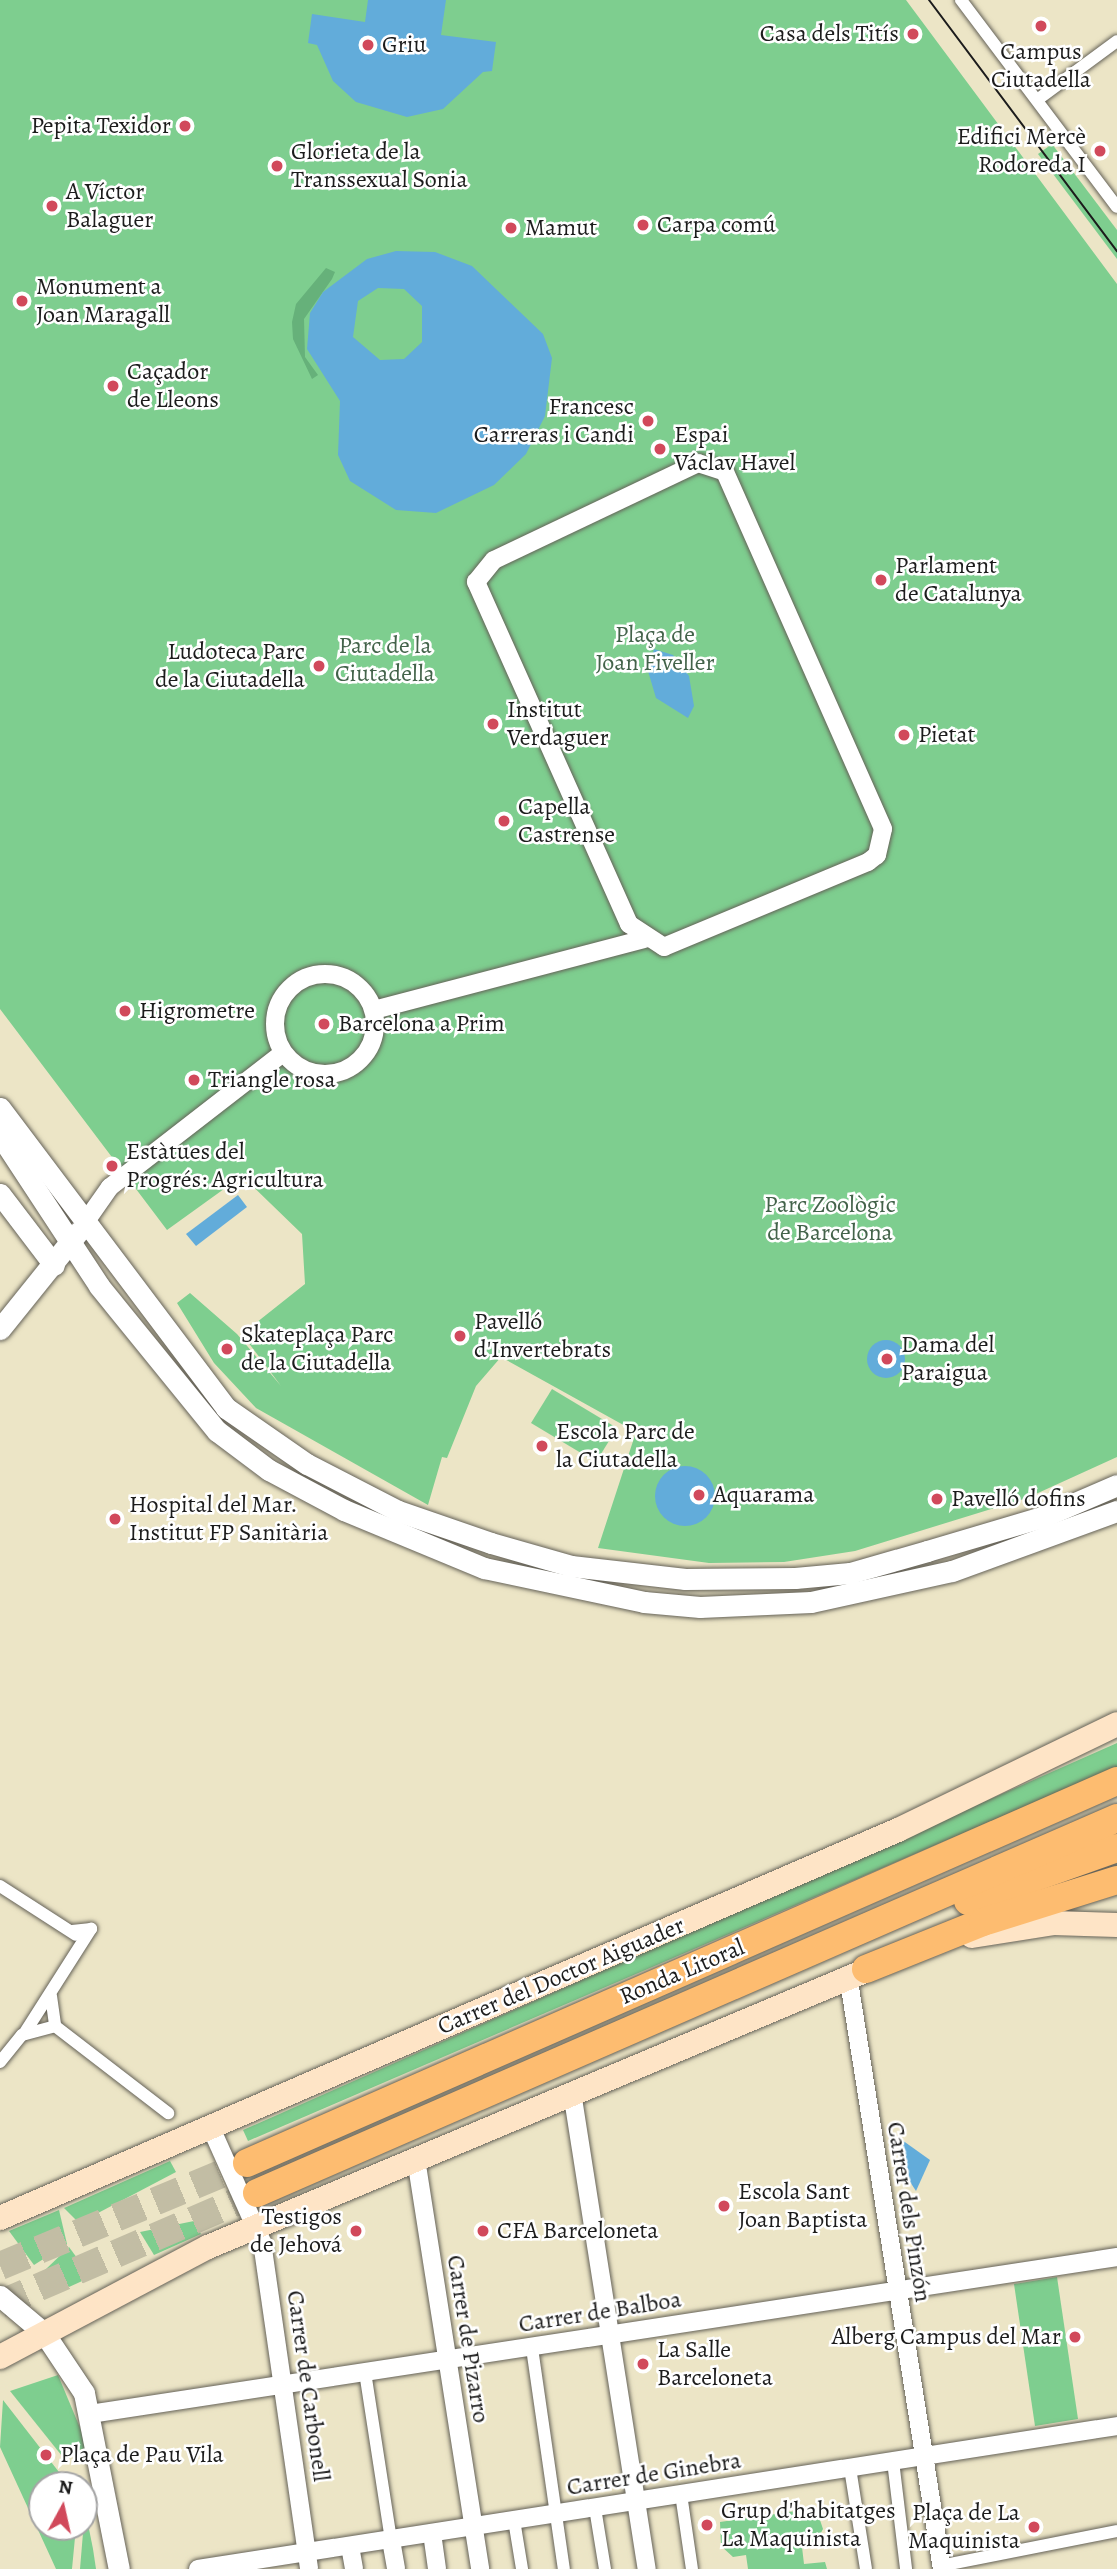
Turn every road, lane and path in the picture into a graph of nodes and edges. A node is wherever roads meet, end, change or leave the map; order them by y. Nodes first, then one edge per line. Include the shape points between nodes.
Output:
1 (961, 0) edge
2 (1117, 41) edge
3 (1037, 100) junction
4 (1117, 207) edge
5 (644, 939) junction
6 (374, 1010) junction
7 (283, 1053) junction
8 (0, 1108) edge
9 (0, 1135) edge
10 (0, 1194) edge
11 (78, 1233) junction
12 (54, 1265) junction
13 (0, 1329) edge
14 (1117, 1485) edge
15 (1117, 1511) edge
16 (1117, 1724) edge
17 (1117, 1782) edge
18 (1117, 1818) edge
19 (1117, 1848) edge
20 (1117, 1880) edge
21 (0, 1886) edge
22 (1117, 1925) edge
23 (72, 1931) junction
24 (831, 1942) junction
25 (79, 1953) junction
26 (857, 1972) junction
27 (51, 1996) junction
28 (55, 2026) junction
29 (24, 2034) junction
30 (0, 2062) edge
31 (572, 2092) junction
32 (168, 2113) dead end
33 (211, 2128) junction
34 (416, 2159) junction
35 (247, 2163) tunnel mouth
36 (257, 2193) tunnel mouth
37 (0, 2218) edge
38 (256, 2227) junction
39 (1117, 2257) edge
40 (896, 2289) junction
41 (0, 2296) edge
42 (44, 2333) junction
43 (612, 2336) junction
44 (533, 2348) junction
45 (0, 2357) edge
46 (445, 2361) junction
47 (365, 2372) junction
48 (284, 2384) junction
49 (90, 2414) junction
50 (1117, 2428) edge
51 (925, 2456) junction
52 (893, 2461) junction
53 (850, 2468) junction
54 (681, 2494) junction
55 (637, 2501) junction
56 (595, 2508) junction
57 (555, 2514) junction
58 (514, 2520) junction
59 (474, 2527) junction
60 (1117, 2531) edge
61 (432, 2533) junction
62 (391, 2540) junction
63 (350, 2546) junction
64 (308, 2561) edge
65 (270, 2564) edge
66 (946, 2566) edge
67 (226, 2567) edge
68 (119, 2569) edge
69 (198, 2569) edge
70 (354, 2569) edge
71 (396, 2569) edge
72 (437, 2569) edge
73 (480, 2569) edge
74 (522, 2569) edge
75 (564, 2569) edge
76 (605, 2569) edge
77 (647, 2569) edge
78 (692, 2569) edge
79 (866, 2569) edge
80 (906, 2569) edge

1 - 3 street
2 - 3 street
3 - 4 street
5 - 5 street via 677,945 868,862 882,843 880,816 725,472 707,463 494,560 476,582 629,924
5 - 6 street
6 - 7 street via 373,1041 354,1066 308,1072
6 - 7 street via 356,984 310,976 277,1007 275,1031
7 - 11 street via 110,1187
8 - 11 street
9 - 11 street via 48,1201
10 - 12 street
11 - 12 street
11 - 14 street via 237,1415 307,1464 398,1511 571,1566 685,1579 849,1573 1045,1516
11 - 15 street via 149,1352 217,1431 269,1470 344,1510 485,1568 644,1602 700,1607 811,1602 952,1571
12 - 13 street
16 - 33 main road, Carrer del Doctor Aiguader via 898,1830
17 - 35 highway, Ronda Litoral
18 - 24 highway, Ronda Litoral
19 - 24 highway
20 - 26 highway via 983,1922
21 - 23 street
22 - 26 main road via 1053,1923 985,1933
23 - 25 street
23 - 25 street via 91,1929
24 - 36 highway, Ronda Litoral
25 - 27 street
26 - 31 main road
26 - 40 street, Carrer dels Pinzón
27 - 28 street
27 - 29 street
28 - 29 street
28 - 32 street
29 - 30 street
31 - 34 main road
31 - 43 street
33 - 37 main road, Carrer del Doctor Aiguader
33 - 38 street, Carrer de Carbonell
34 - 38 main road
34 - 46 street, Carrer de Pizarro
38 - 42 main road via 152,2273
38 - 48 street, Carrer de Carbonell
39 - 40 street, Carrer de Balboa
40 - 43 street, Carrer de Balboa
40 - 51 street, Carrer dels Pinzón
41 - 42 street
42 - 45 main road
42 - 49 street
43 - 44 street, Carrer de Balboa
43 - 55 street
44 - 46 street, Carrer de Balboa
44 - 57 street
46 - 47 street, Carrer de Balboa
46 - 59 street, Carrer de Pizarro
47 - 48 street, Carrer de Balboa
47 - 62 street
48 - 49 street, Carrer de Balboa
48 - 64 street, Carrer de Carbonell
49 - 68 street
50 - 51 street, Carrer de Ginebra
51 - 52 street, Carrer de Ginebra
51 - 66 street, Carrer dels Pinzón
52 - 53 street, Carrer de Ginebra
52 - 80 street
53 - 54 street, Carrer de Ginebra
53 - 79 street
54 - 55 street, Carrer de Ginebra
54 - 78 street
55 - 56 street, Carrer de Ginebra
55 - 77 street
56 - 57 street, Carrer de Ginebra
56 - 76 street
57 - 58 street, Carrer de Ginebra
57 - 75 street
58 - 59 street, Carrer de Ginebra
58 - 74 street
59 - 61 street, Carrer de Ginebra
59 - 73 street, Carrer de Pizarro
60 - 66 street
61 - 62 street, Carrer de Ginebra
61 - 72 street
62 - 63 street, Carrer de Ginebra
62 - 71 street
63 - 64 street, Carrer de Ginebra
63 - 70 street
64 - 65 street, Carrer de Ginebra
65 - 67 street, Carrer de Ginebra
67 - 69 street, Carrer de Ginebra

